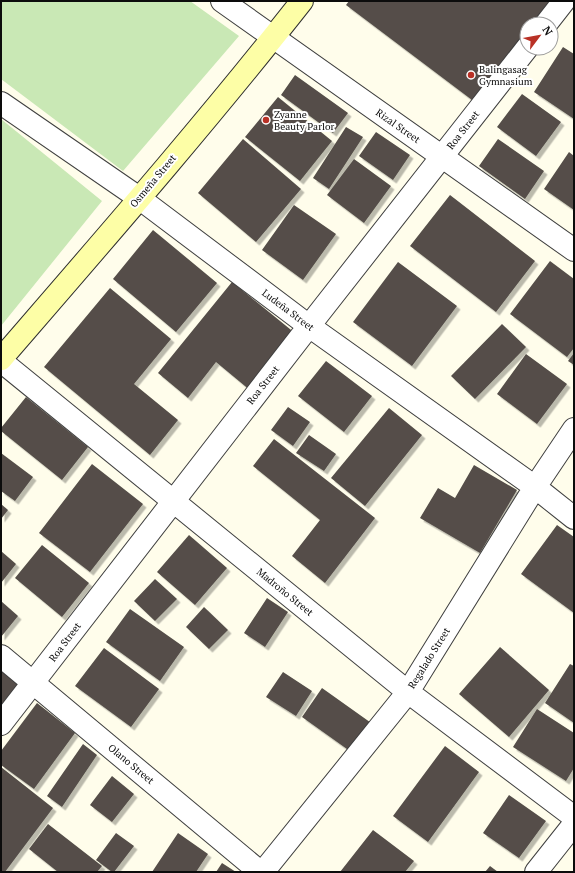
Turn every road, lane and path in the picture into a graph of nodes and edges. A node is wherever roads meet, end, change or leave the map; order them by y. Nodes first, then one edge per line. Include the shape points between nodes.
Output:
1 (222, 1) edge
2 (302, 1) edge
3 (566, 6) edge
4 (555, 16) edge
5 (273, 38) junction
6 (521, 56) edge
7 (1, 103) edge
8 (442, 158) junction
9 (139, 198) junction
10 (574, 250) edge
11 (309, 326) junction
12 (1, 360) edge
13 (574, 429) edge
14 (535, 487) junction
15 (173, 501) junction
16 (574, 518) edge
17 (1, 656) edge
18 (34, 682) junction
19 (408, 692) junction
20 (1, 724) edge
21 (574, 817) edge
22 (574, 824) edge
23 (262, 872) edge
24 (536, 872) edge

1 - 5 street, Rizal Street
2 - 5 main road, Osmeña Street
3 - 4 street
5 - 8 street, Rizal Street
5 - 9 main road, Osmeña Street
6 - 8 street, Roa Street
7 - 9 street, Ludeña Street
8 - 10 street, Rizal Street
8 - 11 street, Roa Street
9 - 11 street, Ludeña Street
9 - 12 main road, Osmeña Street
11 - 14 street, Ludeña Street
11 - 15 street, Roa Street
12 - 15 street, Madroño Street
13 - 14 street, Regalado Street
14 - 16 street, Ludeña Street
14 - 19 street, Regalado Street
15 - 18 street, Roa Street
15 - 19 street, Madroño Street
17 - 18 street, Olano Street
18 - 20 street, Roa Street
18 - 23 street, Olano Street
19 - 21 street, Madroño Street
19 - 23 street, Regalado Street
22 - 24 street

